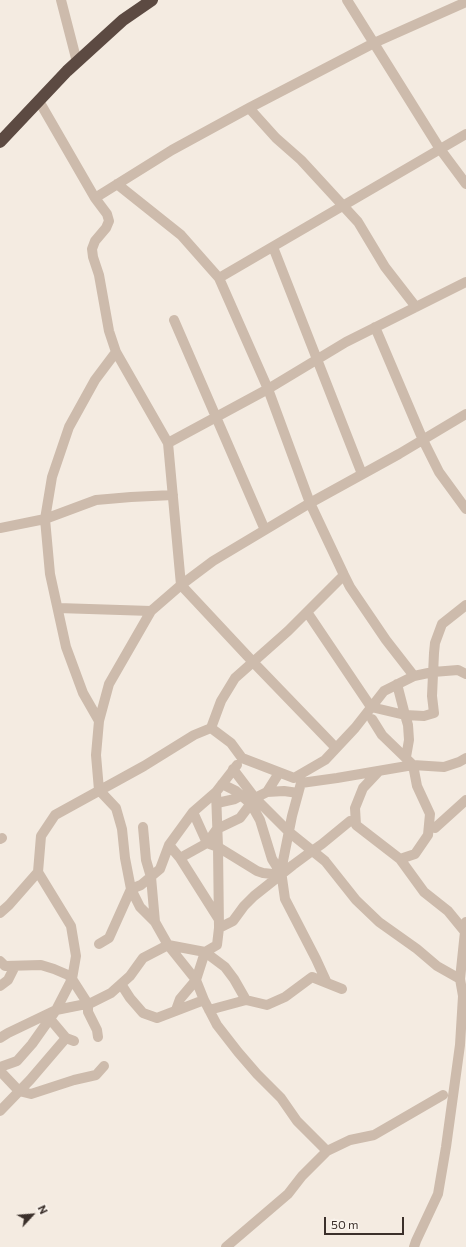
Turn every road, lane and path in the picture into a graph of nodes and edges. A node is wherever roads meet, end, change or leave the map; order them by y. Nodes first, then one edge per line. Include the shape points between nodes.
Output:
1 (61, 0) edge
2 (152, 0) edge
3 (347, 0) edge
4 (466, 2) edge
5 (374, 43) junction
6 (77, 62) junction
7 (39, 101) junction
8 (249, 108) junction
9 (466, 134) edge
10 (0, 142) edge
11 (440, 149) junction
12 (117, 184) junction
13 (466, 184) edge
14 (95, 198) junction
15 (343, 206) junction
16 (273, 247) junction
17 (219, 278) junction
18 (466, 282) edge
19 (416, 307) junction
20 (174, 320) dead end
21 (375, 327) junction
22 (116, 352) junction
23 (317, 359) junction
24 (268, 389) junction
25 (466, 414) edge
26 (216, 417) junction
27 (423, 440) junction
28 (168, 443) junction
29 (362, 474) junction
30 (173, 495) junction
31 (310, 503) junction
32 (466, 509) edge
33 (45, 519) junction
34 (0, 528) edge
35 (265, 530) junction
36 (344, 575) junction
37 (181, 585) junction
38 (466, 605) edge
39 (58, 608) junction
40 (151, 611) junction
41 (307, 612) junction
42 (253, 662) junction
43 (433, 672) junction
44 (466, 674) edge
45 (414, 676) junction
46 (397, 684) junction
47 (371, 707) junction
48 (405, 715) junction
49 (372, 718) dead end
50 (99, 721) junction
51 (211, 728) junction
52 (336, 748) junction
53 (242, 758) junction
54 (466, 758) edge
55 (410, 761) junction
56 (233, 769) junction
57 (379, 771) junction
58 (279, 772) junction
59 (219, 788) junction
60 (99, 790) junction
61 (267, 792) junction
62 (298, 792) junction
63 (242, 796) junction
64 (466, 800) edge
65 (253, 801) junction
66 (217, 803) junction
67 (193, 812) junction
68 (350, 820) dead end
69 (143, 827) dead end
70 (435, 828) dead end
71 (217, 829) junction
72 (289, 832) junction
73 (207, 843) junction
74 (169, 845) junction
75 (218, 847) junction
76 (312, 851) junction
77 (180, 858) junction
78 (400, 859) junction
79 (38, 872) junction
80 (282, 875) junction
81 (151, 877) junction
82 (131, 890) junction
83 (0, 913) edge
84 (155, 922) junction
85 (218, 923) junction
86 (466, 929) edge
87 (99, 944) dead end
88 (168, 945) junction
89 (205, 952) junction
90 (0, 961) edge
91 (15, 966) junction
92 (72, 979) junction
93 (460, 979) junction
94 (196, 980) junction
95 (327, 983) junction
96 (121, 984) junction
97 (0, 986) edge
98 (342, 989) dead end
99 (204, 1000) junction
100 (246, 1000) junction
101 (88, 1004) junction
102 (56, 1010) junction
103 (176, 1010) junction
104 (209, 1010) junction
105 (50, 1019) junction
106 (98, 1037) dead end
107 (0, 1038) edge
108 (104, 1066) dead end
109 (0, 1067) edge
110 (0, 1071) edge
111 (19, 1092) junction
112 (443, 1095) dead end
113 (0, 1111) edge
114 (328, 1151) junction
115 (226, 1247) edge
116 (414, 1247) edge

1 - 6 street
2 - 6 highway via 123,20
3 - 5 street
4 - 5 street
5 - 8 street
5 - 11 street
6 - 7 highway
7 - 10 highway
7 - 14 street
8 - 12 street via 172,150
8 - 15 street
9 - 11 street
11 - 13 street
11 - 15 street
12 - 14 street
12 - 17 street via 181,235
14 - 22 street via 109,221 94,241 92,249 109,331
15 - 16 street
15 - 19 street via 358,222 384,268
16 - 17 street
16 - 23 street
17 - 24 street
18 - 19 street
19 - 21 street
20 - 26 street
21 - 23 street
21 - 27 street
22 - 28 street
22 - 33 street via 95,380 69,427 52,477
23 - 24 street
23 - 29 street
24 - 26 street
24 - 31 street
25 - 27 street
26 - 28 street
26 - 35 street
27 - 29 street
27 - 32 street via 439,472
28 - 30 street
29 - 31 street
30 - 33 street via 96,500
30 - 37 street
31 - 35 street
31 - 36 street
33 - 34 street
33 - 39 street via 50,574
35 - 37 street via 213,561
36 - 41 street
36 - 45 street via 386,640
37 - 40 street
37 - 42 street
38 - 43 street via 442,624 435,643
39 - 40 street
39 - 50 street via 66,647 83,693
40 - 50 street via 109,684
41 - 42 street
41 - 47 street
42 - 51 street via 234,678 221,701
42 - 52 street
43 - 44 street via 458,670
43 - 45 street
43 - 48 street via 434,713 424,716
45 - 46 street
46 - 47 street via 384,691
46 - 48 street
47 - 48 street
47 - 52 street
48 - 55 street
49 - 55 street via 382,735
50 - 60 street via 96,755
51 - 53 street via 231,743
51 - 60 street via 194,735
52 - 58 street via 325,760 294,778
53 - 56 street
53 - 58 street
54 - 55 street via 444,767
55 - 57 street
55 - 78 street via 417,786 430,814 428,835 415,854
56 - 59 street
56 - 65 street
57 - 62 street via 301,783
57 - 78 street via 363,788 356,808 356,825
58 - 61 street
59 - 63 street via 236,791
59 - 66 street
59 - 67 street
60 - 79 street via 54,815 41,836
60 - 82 street via 116,808 122,829
61 - 62 street
61 - 65 street
62 - 72 street
63 - 65 street
63 - 66 street
64 - 70 street
65 - 71 street via 240,818
65 - 72 street
65 - 80 street via 272,859
66 - 71 street
67 - 73 street
67 - 74 street
68 - 76 street
69 - 81 street via 146,860
71 - 73 street
71 - 75 street
72 - 76 street
72 - 80 street
73 - 75 street
73 - 77 street
74 - 77 street
74 - 81 street via 160,869
75 - 80 street via 258,871
75 - 85 street
76 - 80 street
76 - 93 street via 325,861 356,900 379,922 437,966
77 - 85 street
78 - 86 street via 424,892
79 - 83 street
79 - 92 street via 71,926 76,956
80 - 85 street via 254,896 233,921
80 - 95 street via 286,899
81 - 82 street
81 - 84 street
82 - 84 street via 140,907
82 - 87 street via 110,938
84 - 88 street
85 - 89 street via 217,945
86 - 93 street
88 - 89 street
88 - 94 street
88 - 96 street via 142,958
89 - 94 street
89 - 100 street via 225,968
90 - 91 street via 5,966
91 - 92 street via 41,965
91 - 97 street via 8,980
92 - 101 street
92 - 102 street
93 - 116 street via 463,996 460,1045 438,1194
94 - 99 street
94 - 103 street via 180,999
95 - 98 street
95 - 100 street via 312,977 267,1005
96 - 101 street via 112,993
96 - 103 street via 143,1013 157,1018
99 - 103 street
99 - 104 street
100 - 104 street
101 - 102 street
101 - 106 street via 88,1012
102 - 105 street
102 - 107 street
104 - 114 street via 238,1052 281,1098 301,1126
105 - 109 street via 17,1061
105 - 111 street via 70,1039
108 - 111 street via 96,1075 31,1094
110 - 111 street
111 - 113 street
112 - 114 street via 374,1135 350,1140
114 - 115 street via 302,1176 288,1194

